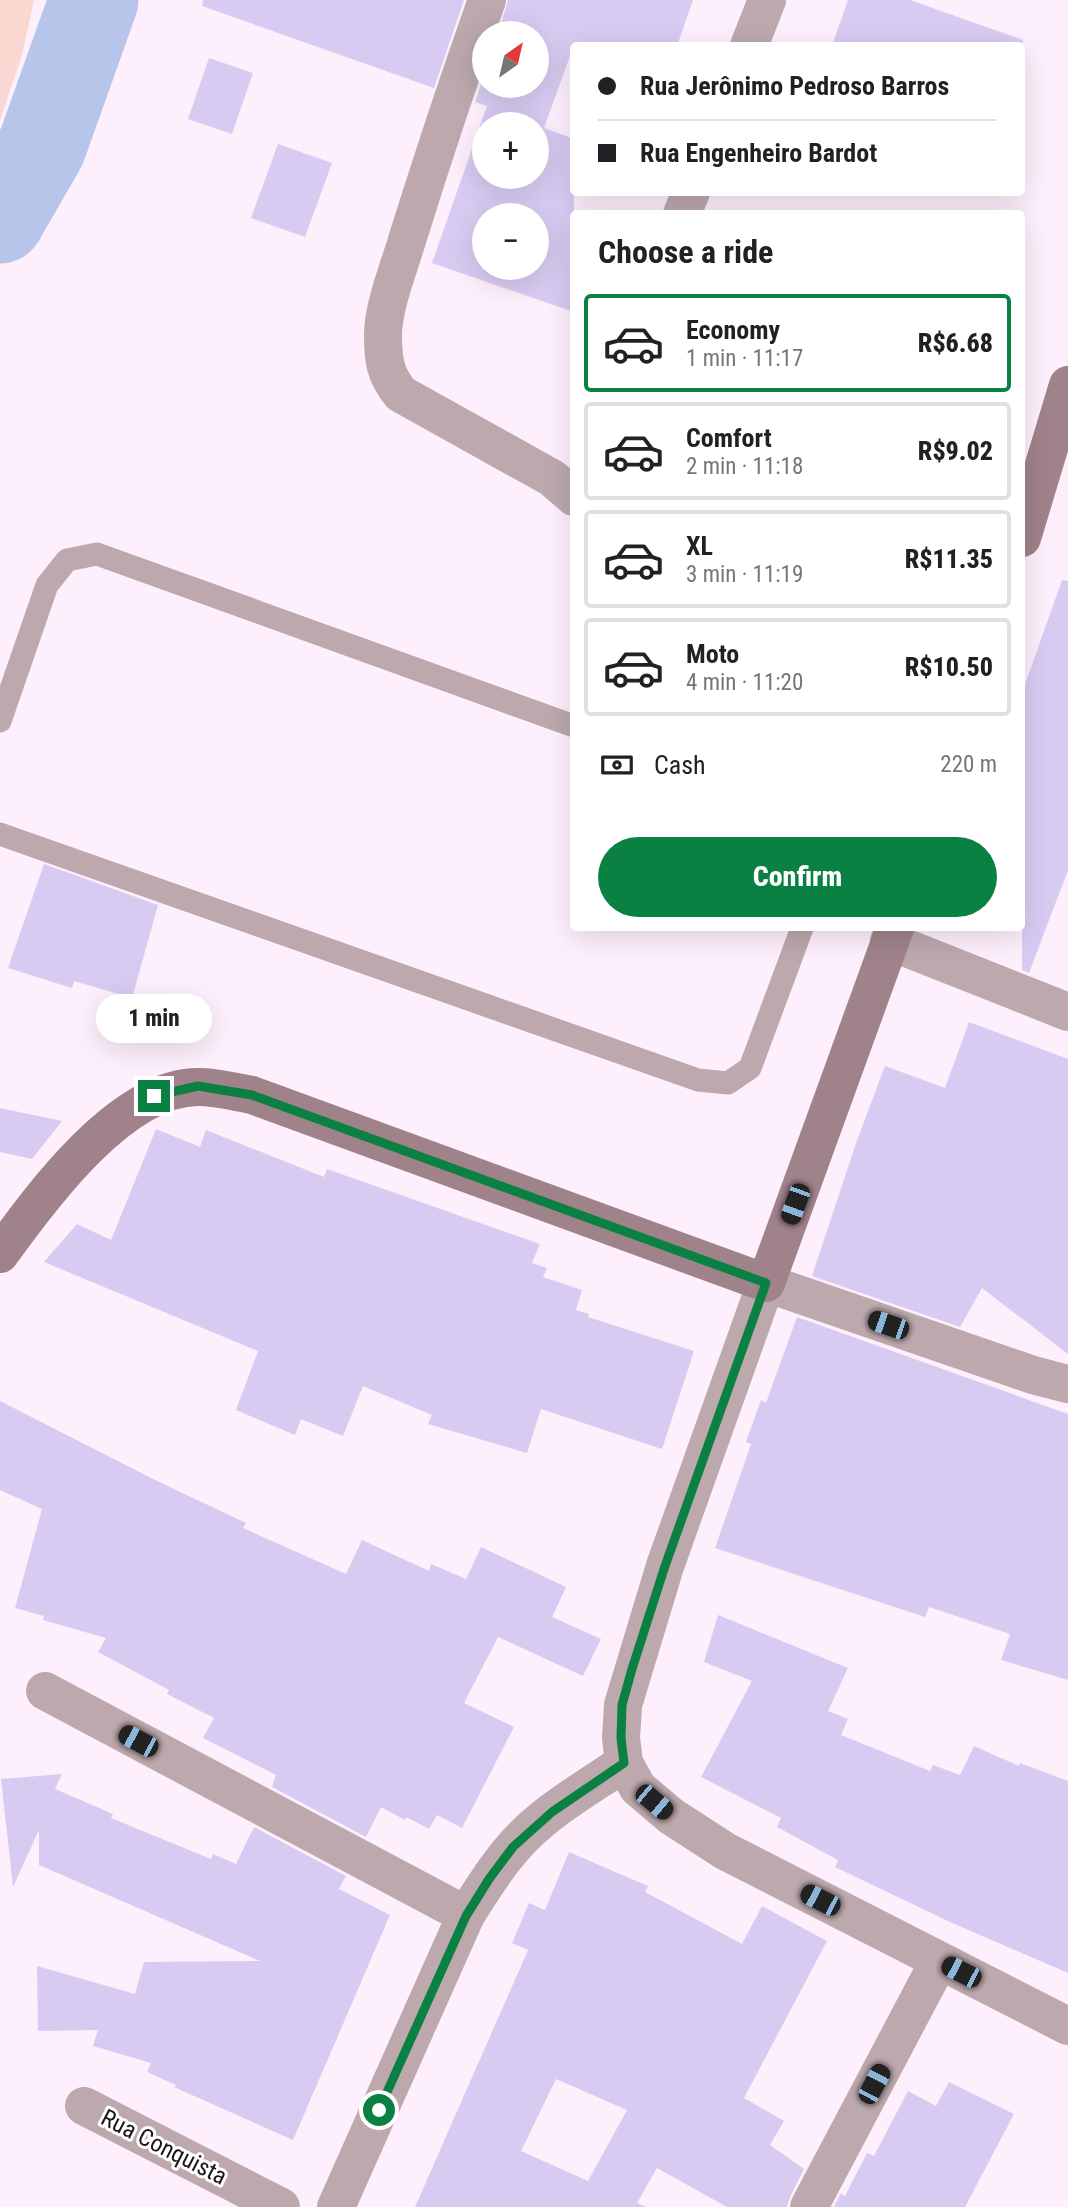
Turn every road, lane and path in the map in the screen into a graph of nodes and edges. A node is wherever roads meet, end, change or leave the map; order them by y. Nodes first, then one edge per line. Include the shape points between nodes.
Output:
1 (487, 0) edge
2 (767, 0) edge
3 (751, 42) edge
4 (1068, 385) edge
5 (570, 494) edge
6 (1025, 528) edge
7 (0, 721) edge
8 (570, 725) edge
9 (0, 834) edge
10 (801, 931) edge
11 (892, 934) edge
12 (1068, 1012) edge
13 (0, 1254) edge
14 (766, 1283) junction
15 (1068, 1384) edge
16 (45, 1691) dead end
17 (624, 1763) junction
18 (466, 1916) junction
19 (939, 1961) junction
20 (1068, 2026) edge
21 (84, 2106) dead end
22 (281, 2207) edge
23 (336, 2207) edge
24 (809, 2207) edge

1 - 5 street via 442,126 393,288 383,332 384,361 389,379 401,394 551,478
2 - 3 street
4 - 6 street
7 - 8 lane via 47,585 67,560 97,554
9 - 10 lane via 698,1080 728,1083 750,1068
11 - 12 street
11 - 14 street
13 - 14 street via 78,1156 116,1122 154,1096 198,1086 252,1095
14 - 15 street via 1033,1376
14 - 17 street via 632,1669 622,1705
16 - 18 street
17 - 18 street via 552,1812 513,1847
17 - 19 street via 638,1788 725,1851
18 - 23 street
19 - 20 street
19 - 24 street
21 - 22 street, Rua Conquista

